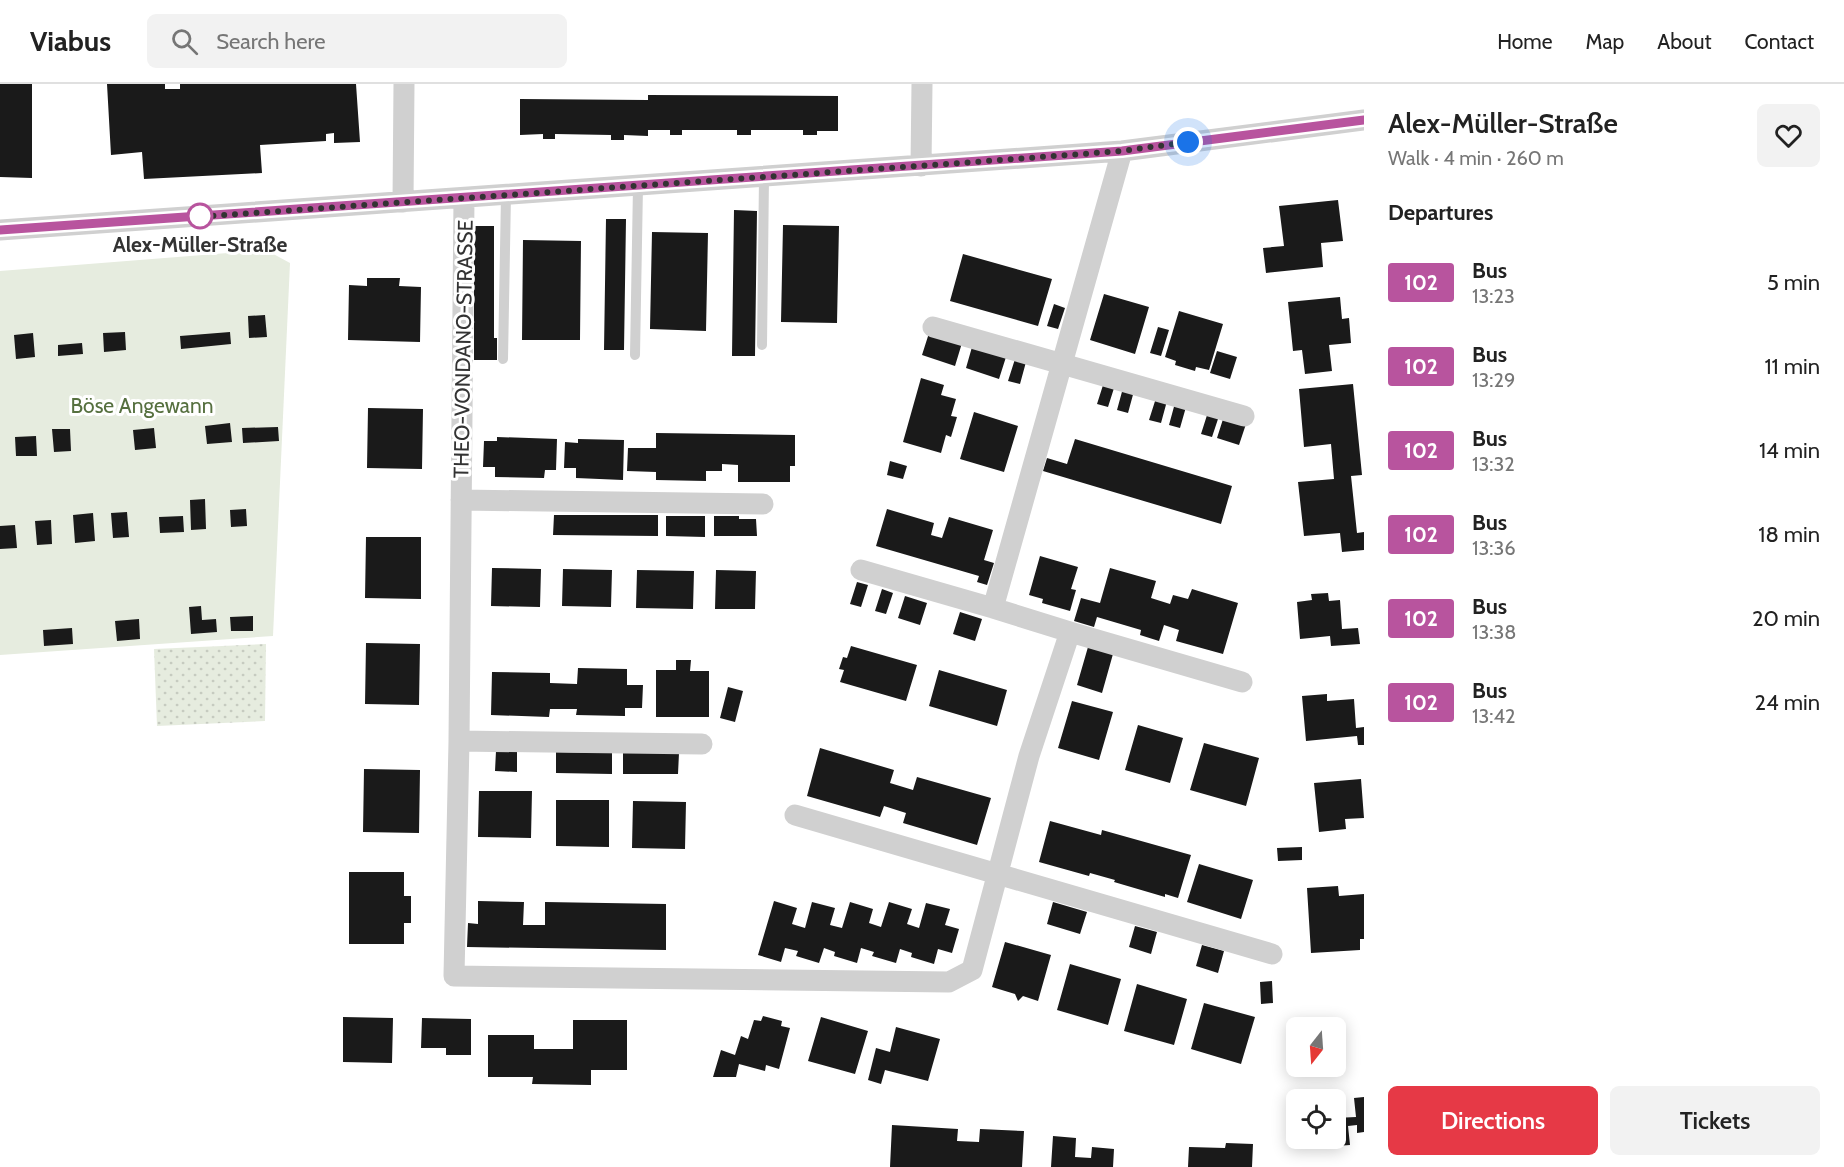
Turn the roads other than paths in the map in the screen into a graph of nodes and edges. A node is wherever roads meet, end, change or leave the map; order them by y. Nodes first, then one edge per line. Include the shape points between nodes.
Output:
1 (404, 84) edge
2 (922, 84) edge
3 (1364, 120) edge
4 (1122, 151) junction
5 (921, 166) junction
6 (764, 177) junction
7 (638, 186) junction
8 (506, 195) junction
9 (465, 198) junction
10 (403, 202) junction
11 (0, 230) edge
12 (933, 327) dead end
13 (762, 345) dead end
14 (635, 355) dead end
15 (503, 359) dead end
16 (1062, 364) junction
17 (1244, 416) dead end
18 (461, 500) junction
19 (763, 504) dead end
20 (861, 570) dead end
21 (993, 608) junction
22 (1070, 632) junction
23 (1242, 682) dead end
24 (459, 741) junction
25 (702, 744) dead end
26 (795, 815) dead end
27 (999, 874) junction
28 (1272, 954) dead end

1 - 10 street
2 - 5 street
3 - 4 street
4 - 5 street
4 - 16 street
5 - 6 street
6 - 7 street
6 - 13 lane
7 - 8 street
7 - 14 lane
8 - 9 street
8 - 15 lane
9 - 10 street
9 - 18 street, THEO-VONDANO-STRASSE
10 - 11 street
12 - 16 street
16 - 17 street
16 - 21 street
18 - 19 street, THEO-VONDANO-STRASSE
18 - 24 street, THEO-VONDANO-STRASSE
20 - 21 street
21 - 22 street
22 - 23 street
22 - 27 street via 1029,756
24 - 25 street
24 - 27 street, THEO-VONDANO-STRASSE via 454,976 949,982 972,970
26 - 27 street
27 - 28 street

